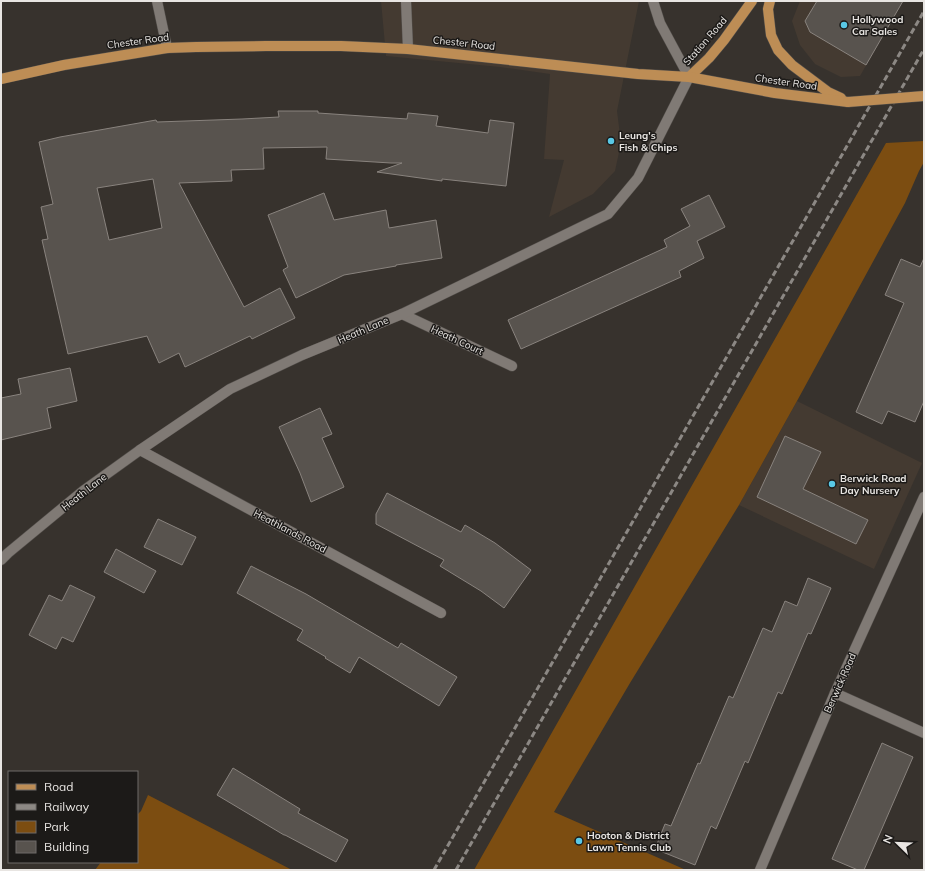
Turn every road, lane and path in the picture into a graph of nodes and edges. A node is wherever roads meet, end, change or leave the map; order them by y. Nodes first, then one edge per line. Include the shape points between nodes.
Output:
1 (158, 1) edge
2 (406, 1) edge
3 (653, 1) edge
4 (752, 1) edge
5 (770, 1) edge
6 (167, 48) junction
7 (408, 49) junction
8 (689, 77) junction
9 (1, 79) edge
10 (924, 96) edge
11 (848, 102) junction
12 (402, 314) junction
13 (512, 366) dead end
14 (140, 450) junction
15 (924, 497) edge
16 (1, 560) edge
17 (441, 613) dead end
18 (835, 693) junction
19 (924, 733) edge
20 (760, 870) edge

1 - 6 street
2 - 7 street
3 - 8 street via 660,23
4 - 8 main road, Station Road via 724,40
5 - 11 main road via 768,9 771,35 778,50 792,65 828,92
6 - 7 main road, Chester Road via 341,46
6 - 9 main road, Chester Road via 64,65
7 - 8 main road, Chester Road via 638,74
8 - 11 main road, Chester Road via 775,93
8 - 12 street, Heath Lane via 638,178 608,214
10 - 11 main road, Chester Road, bridge
12 - 13 street, Heath Court
12 - 14 street, Heath Lane via 302,355 230,389
14 - 16 street, Heath Lane via 83,491
14 - 17 street, Heathlands Road
15 - 18 street, Berwick Road
18 - 19 street
18 - 20 street, Berwick Road

